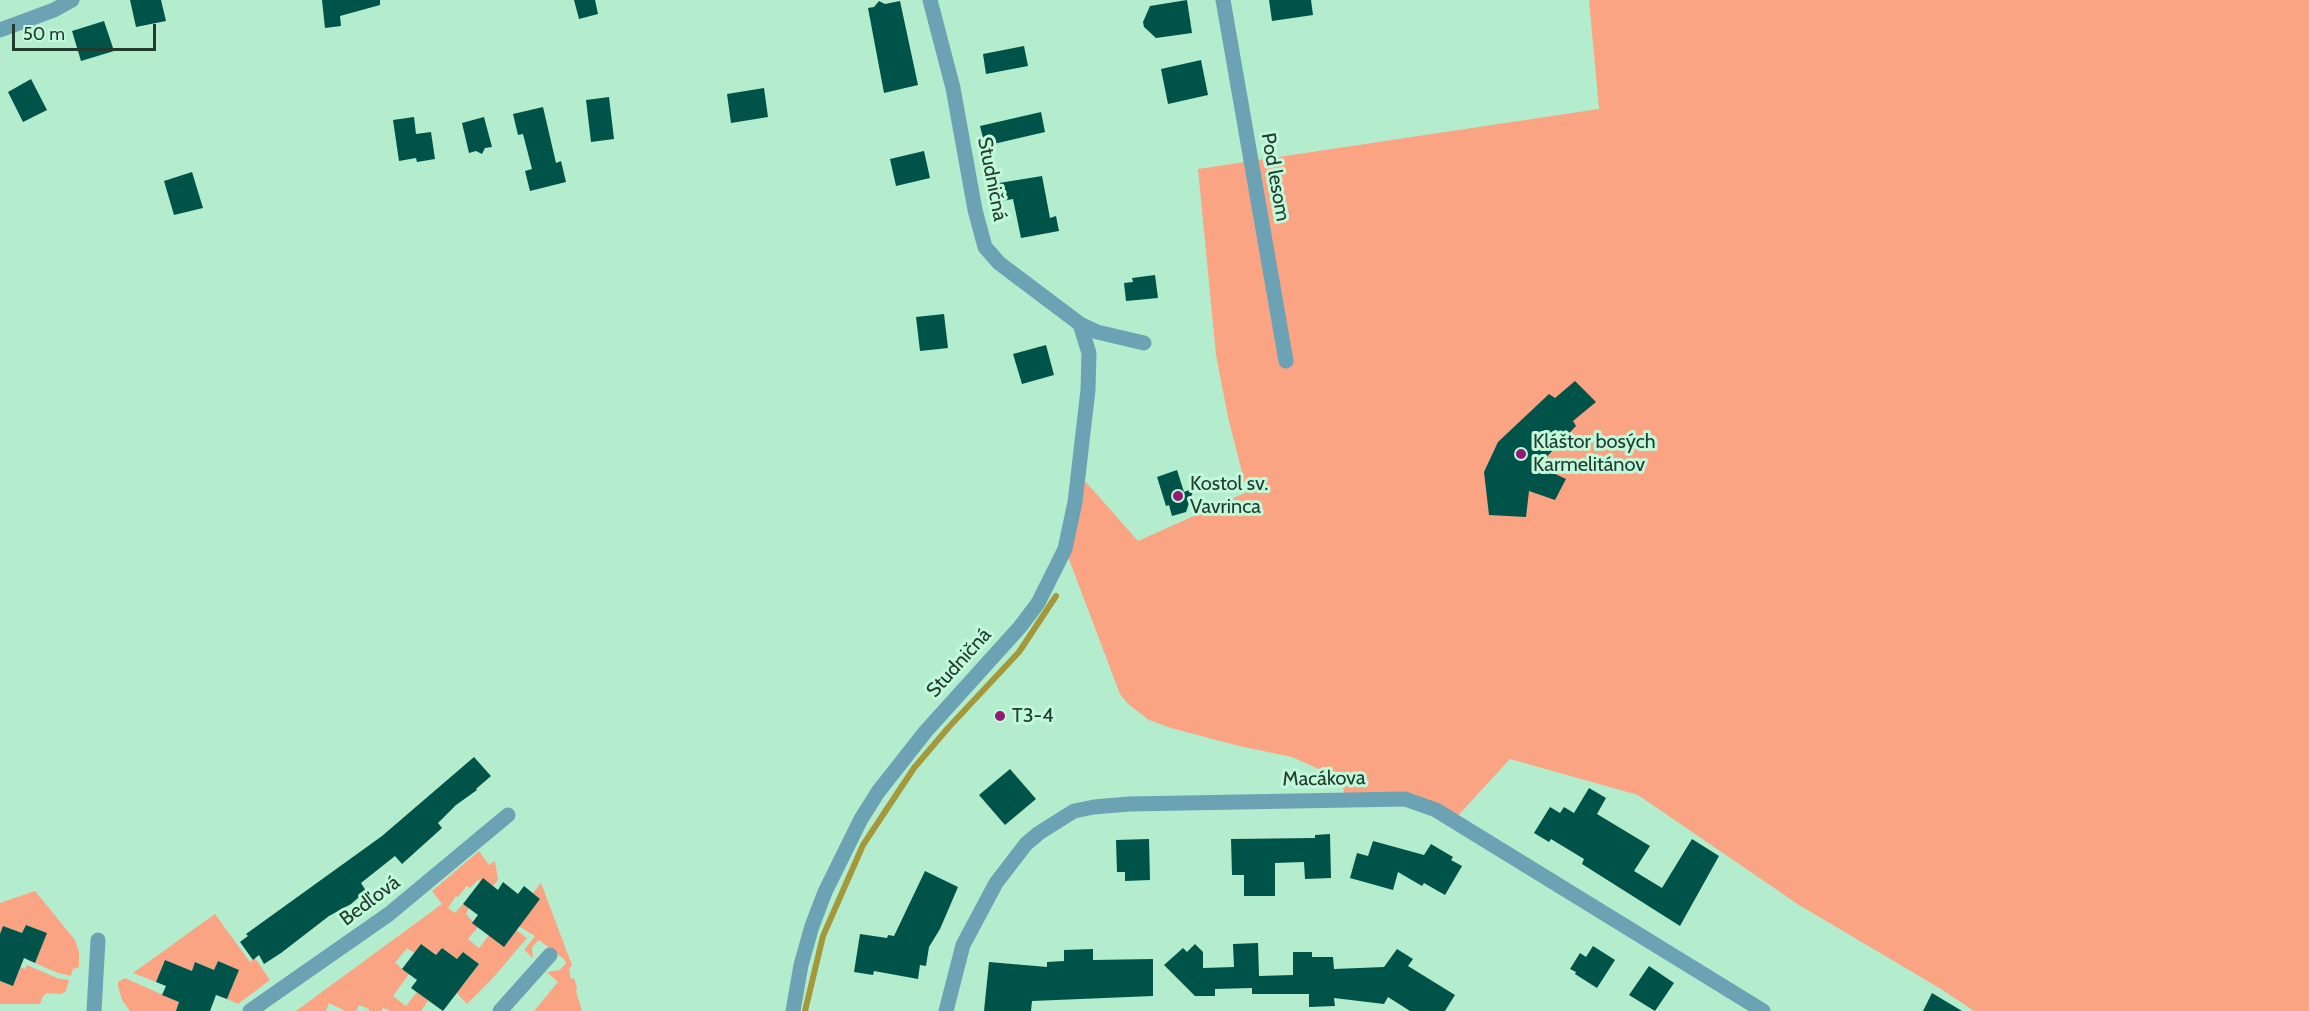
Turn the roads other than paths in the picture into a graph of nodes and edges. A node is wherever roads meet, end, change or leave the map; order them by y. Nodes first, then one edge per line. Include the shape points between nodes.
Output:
1 (72, 0) edge
2 (930, 0) edge
3 (1223, 0) edge
4 (0, 30) edge
5 (1080, 324) junction
6 (1144, 343) dead end
7 (1286, 361) dead end
8 (508, 815) dead end
9 (98, 940) dead end
10 (550, 955) dead end
11 (94, 1011) edge
12 (250, 1011) edge
13 (500, 1011) edge
14 (793, 1011) edge
15 (946, 1011) edge
16 (1763, 1011) edge

1 - 4 street
2 - 5 street, Studničná via 953,87 985,247 999,263
3 - 7 street, Pod lesom
5 - 6 street, Studničná
5 - 14 street, Studničná via 1089,353 1088,390 1075,502 1065,549 1038,603 1020,627 926,730 861,819 813,926
8 - 12 street, Bedľová via 389,914
9 - 11 street
10 - 13 street
15 - 16 street, Macákova via 963,945 996,883 1026,844 1074,811 1129,804 1405,799 1436,810

